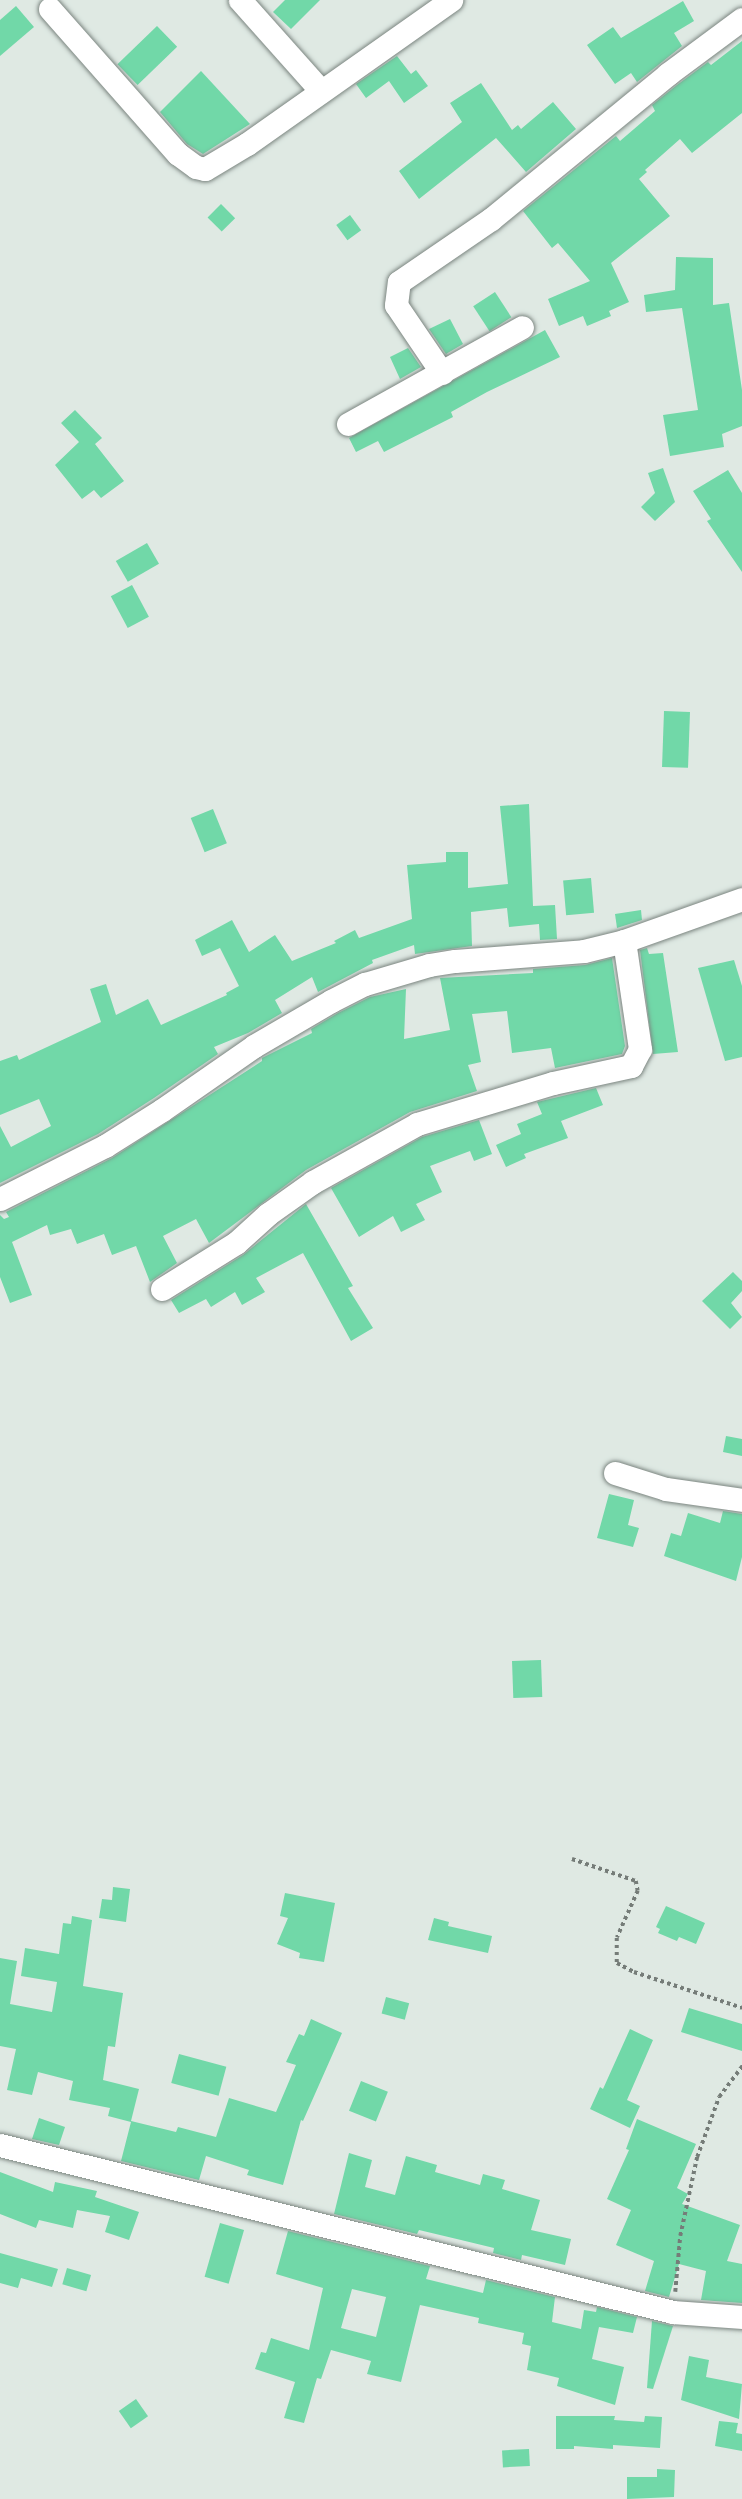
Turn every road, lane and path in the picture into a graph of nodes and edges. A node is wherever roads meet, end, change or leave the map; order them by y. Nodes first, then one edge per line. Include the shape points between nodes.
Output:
1 (240, 0) edge
2 (451, 0) edge
3 (50, 9) dead end
4 (742, 19) edge
5 (321, 91) junction
6 (522, 327) dead end
7 (442, 373) junction
8 (348, 424) dead end
9 (742, 899) edge
10 (624, 942) junction
11 (0, 1199) edge
12 (162, 1289) dead end
13 (615, 1474) dead end
14 (742, 1500) edge
15 (572, 1859) dead end
16 (742, 2008) edge
17 (742, 2066) edge
18 (0, 2145) edge
19 (673, 2312) junction
20 (742, 2317) edge

1 - 5 street
2 - 5 street
3 - 5 street via 178,154 196,167 211,168
4 - 7 street via 491,219 399,282 396,305
6 - 7 street
7 - 8 street
9 - 10 street
10 - 11 street via 584,951 442,963 365,984 254,1046 105,1146
10 - 12 street via 640,1049 631,1066 553,1083 417,1124 313,1182 236,1243
13 - 14 street via 666,1489
15 - 16 path via 636,1881 638,1891 617,1938 617,1963
17 - 19 path via 719,2097 697,2157 680,2236
18 - 19 street
19 - 20 street

